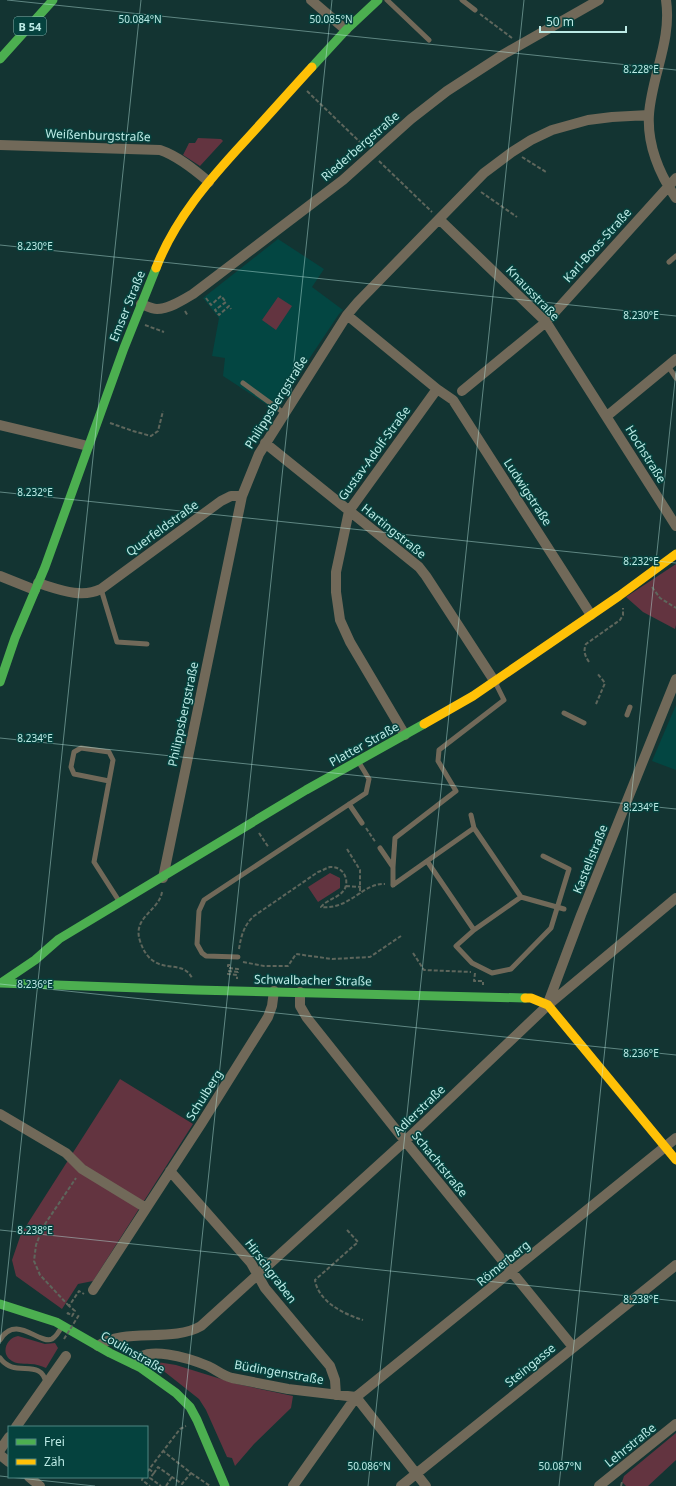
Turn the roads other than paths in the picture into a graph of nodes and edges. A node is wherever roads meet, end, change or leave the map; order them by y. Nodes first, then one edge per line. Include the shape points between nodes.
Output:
1 (53, 0) edge
2 (311, 0) edge
3 (378, 0) edge
4 (387, 0) edge
5 (462, 0) edge
6 (600, 0) edge
7 (666, 0) edge
8 (475, 10) road end
9 (346, 30) junction
10 (429, 40) dead end
11 (7, 52) junction
12 (0, 59) edge
13 (0, 67) edge
14 (649, 115) junction
15 (0, 145) edge
16 (676, 178) edge
17 (209, 182) junction
18 (668, 186) junction
19 (676, 198) edge
20 (436, 217) junction
21 (676, 256) edge
22 (669, 262) dead end
23 (141, 304) junction
24 (347, 315) junction
25 (546, 322) junction
26 (676, 359) edge
27 (668, 366) junction
28 (676, 378) edge
29 (243, 384) dead end
30 (437, 389) junction
31 (462, 391) dead end
32 (284, 413) junction
33 (607, 416) junction
34 (0, 425) edge
35 (265, 443) junction
36 (88, 446) junction
37 (242, 496) junction
38 (349, 511) junction
39 (676, 526) edge
40 (676, 554) edge
41 (0, 576) edge
42 (36, 587) junction
43 (101, 588) junction
44 (591, 615) junction
45 (147, 644) dead end
46 (676, 679) edge
47 (0, 682) edge
48 (495, 682) junction
49 (630, 707) dead end
50 (564, 713) dead end
51 (627, 715) dead end
52 (584, 723) dead end
53 (405, 735) junction
54 (358, 761) junction
55 (109, 781) junction
56 (349, 804) junction
57 (471, 815) dead end
58 (362, 823) road end
59 (474, 828) junction
60 (380, 848) road end
61 (543, 856) dead end
62 (426, 861) junction
63 (393, 867) junction
64 (163, 878) junction
65 (521, 897) junction
66 (676, 898) edge
67 (121, 903) junction
68 (558, 908) junction
69 (564, 909) dead end
70 (474, 930) junction
71 (54, 943) junction
72 (238, 959) road end
73 (2, 971) edge
74 (14, 973) junction
75 (1, 983) edge
76 (76, 985) junction
77 (274, 992) junction
78 (300, 992) junction
79 (548, 1004) junction
80 (0, 1114) edge
81 (676, 1138) edge
82 (405, 1141) junction
83 (665, 1147) junction
84 (676, 1160) edge
85 (170, 1172) junction
86 (146, 1208) junction
87 (676, 1264) edge
88 (512, 1272) junction
89 (257, 1275) junction
90 (93, 1290) road end
91 (0, 1304) edge
92 (64, 1321) junction
93 (0, 1340) edge
94 (98, 1346) junction
95 (573, 1347) junction
96 (66, 1356) dead end
97 (0, 1358) edge
98 (134, 1364) junction
99 (46, 1383) junction
100 (336, 1395) junction
101 (356, 1397) junction
102 (676, 1424) edge
103 (17, 1426) edge
104 (8, 1438) edge
105 (0, 1450) edge
106 (0, 1455) edge
107 (8, 1461) edge
108 (416, 1474) junction
109 (30, 1478) edge
110 (40, 1486) edge
111 (225, 1486) edge
112 (293, 1486) edge
113 (401, 1486) edge
114 (426, 1486) edge
115 (599, 1486) edge

1 - 11 street, B 54
2 - 9 street
3 - 9 street, Emser Straße
4 - 10 lane
5 - 8 lane
6 - 23 street, Riederbergstraße via 465,78 411,119 343,180 193,294 180,302 155,309
7 - 14 street via 666,38
9 - 17 street, Emser Straße
11 - 12 street, B 54
11 - 13 street, B 54
14 - 18 street via 652,147
14 - 20 street, Philippsbergstraße via 578,122 531,140 484,173
15 - 17 street, Weißenburgstraße via 160,150
16 - 18 street, Karl-Boos-Straße
17 - 23 street, Emser Straße via 185,212 169,239
18 - 19 street
18 - 25 street, Karl-Boos-Straße
20 - 24 street, Philippsbergstraße
20 - 25 street, Knausstraße
21 - 22 lane
23 - 36 street, Emser Straße
24 - 30 street, Ludwigstraße
24 - 32 street, Philippsbergstraße
25 - 31 street, Karl-Boos-Straße
25 - 33 street, Knausstraße
26 - 27 street
27 - 28 lane
27 - 33 street
29 - 32 lane
30 - 38 street, Gustav-Adolf-Straße
30 - 44 street, Ludwigstraße via 453,400
32 - 35 street, Philippsbergstraße
33 - 39 street, Hochstraße
34 - 36 street
35 - 37 street, Philippsbergstraße
35 - 38 street, Hartingstraße
36 - 42 street, Emser Straße
37 - 43 street, Querfeldstraße via 231,496 221,500
37 - 64 street, Philippsbergstraße
38 - 48 street, Hartingstraße via 422,571
38 - 53 street, Gustav-Adolf-Straße via 336,572 340,620 350,642
40 - 44 street, Platter Straße
41 - 42 street, Querfeldstraße
42 - 43 street, Querfeldstraße via 83,593
42 - 47 street, Emser Straße
43 - 45 lane via 117,642
44 - 48 street, Platter Straße
46 - 79 street, Kastellstraße
48 - 53 street, Platter Straße
48 - 63 lane via 504,700 439,750 438,761 456,791 395,838
49 - 51 lane
50 - 52 lane
53 - 54 street, Platter Straße
54 - 56 lane via 369,779 366,793
54 - 64 street, Platter Straße
55 - 55 lane via 113,760 109,752 81,748 74,752 70,767 74,774
55 - 67 lane via 94,862
56 - 58 lane
56 - 72 lane via 204,900 199,911 197,944 202,953 208,957
57 - 59 lane
59 - 62 lane
59 - 65 lane
60 - 63 lane
61 - 68 lane via 569,870
62 - 63 lane via 392,885
62 - 70 lane
64 - 67 street, Platter Straße
65 - 68 lane
65 - 70 lane
66 - 79 street, Adlerstraße
67 - 71 street, Platter Straße
68 - 69 lane
68 - 70 lane via 551,928 511,969 492,972 472,963 456,946
71 - 73 street, Platter Straße
71 - 74 street, Platter Straße via 35,960
73 - 74 street, Schwalbacher Straße
74 - 75 street, Platter Straße
74 - 76 street, Schwalbacher Straße
75 - 76 street, Schwalbacher Straße
76 - 77 street, Schwalbacher Straße
77 - 78 street, Schwalbacher Straße
77 - 85 street, Schulberg via 268,1017
78 - 79 street, Schwalbacher Straße via 527,998
78 - 82 street, Schachtstraße via 300,1006 307,1018
79 - 82 street, Adlerstraße
79 - 83 street
80 - 86 street via 66,1153 82,1169
81 - 83 street, Römerberg
82 - 88 street, Schachtstraße
82 - 89 street, Adlerstraße
83 - 84 street
83 - 88 street, Römerberg
85 - 86 street, Schulberg
85 - 89 street, Hirschgraben via 251,1263
86 - 90 street, Schulberg
87 - 95 street, Steingasse
88 - 95 street, Schachtstraße
88 - 101 street, Römerberg
89 - 94 street, Adlerstraße via 201,1326 191,1331 110,1338
89 - 100 street, Hirschgraben via 330,1366 335,1380
91 - 92 street, Coulinstraße
92 - 93 lane via 56,1336 51,1339 17,1329 7,1332
92 - 94 street, Coulinstraße
94 - 98 street, Coulinstraße
95 - 108 street, Steingasse
96 - 99 street
97 - 99 lane via 11,1368 37,1370
98 - 100 street, Büdingenstraße via 139,1357 153,1353 174,1356 209,1366 232,1378
98 - 111 street, Coulinstraße via 165,1385 190,1407
99 - 103 street
100 - 101 street, Büdingenstraße
101 - 108 street
101 - 112 street, Römerberg
102 - 115 street, Lehrstraße
104 - 105 street
106 - 107 street
108 - 113 street, Steingasse
108 - 114 street
109 - 110 street

